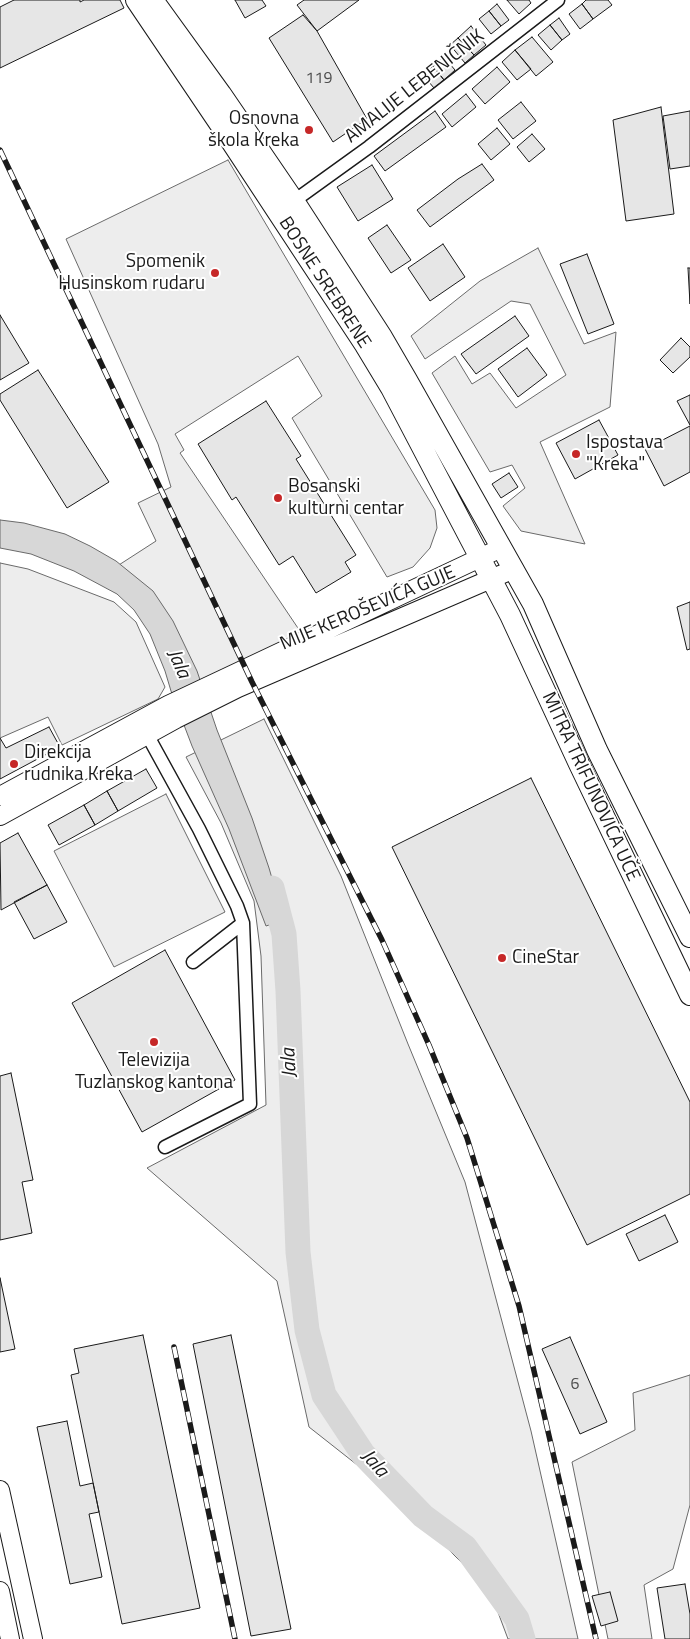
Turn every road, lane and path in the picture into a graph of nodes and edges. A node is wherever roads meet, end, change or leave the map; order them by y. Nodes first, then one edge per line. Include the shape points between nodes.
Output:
1 (136, 0) edge
2 (154, 0) edge
3 (558, 0) edge
4 (294, 201) junction
5 (501, 548) junction
6 (480, 558) junction
7 (514, 569) junction
8 (492, 578) junction
9 (236, 681) junction
10 (143, 727) junction
11 (0, 796) edge
12 (0, 816) edge
13 (243, 923) junction
14 (690, 937) edge
15 (193, 962) dead end
16 (690, 995) edge
17 (165, 1147) dead end
18 (0, 1490) edge
19 (0, 1591) edge
20 (10, 1639) edge
21 (33, 1639) edge

1 - 6 main road, BOSNE SREBRENE via 365,346
2 - 4 main road, BOSNE SREBRENE
3 - 4 street, AMALIJE LEBENIČNIK
4 - 5 main road, BOSNE SREBRENE via 382,337
5 - 6 main road, MIJE KEROŠEVIĆA GUJE
5 - 7 main road, MITRA TRIFUNOVIĆA UČE
6 - 8 main road, BOSNE SREBRENE
6 - 9 main road, MIJE KEROŠEVIĆA GUJE
7 - 8 main road, MIJE KEROŠEVIĆA GUJE
7 - 14 main road, MITRA TRIFUNOVIĆA UČE via 533,604 597,750
8 - 9 main road, MIJE KEROŠEVIĆA GUJE
8 - 16 main road, MITRA TRIFUNOVIĆA UČE
9 - 10 main road
10 - 11 main road
10 - 12 main road
10 - 13 street via 199,829
13 - 15 street
13 - 17 street via 250,1104
18 - 21 main road
19 - 20 main road

